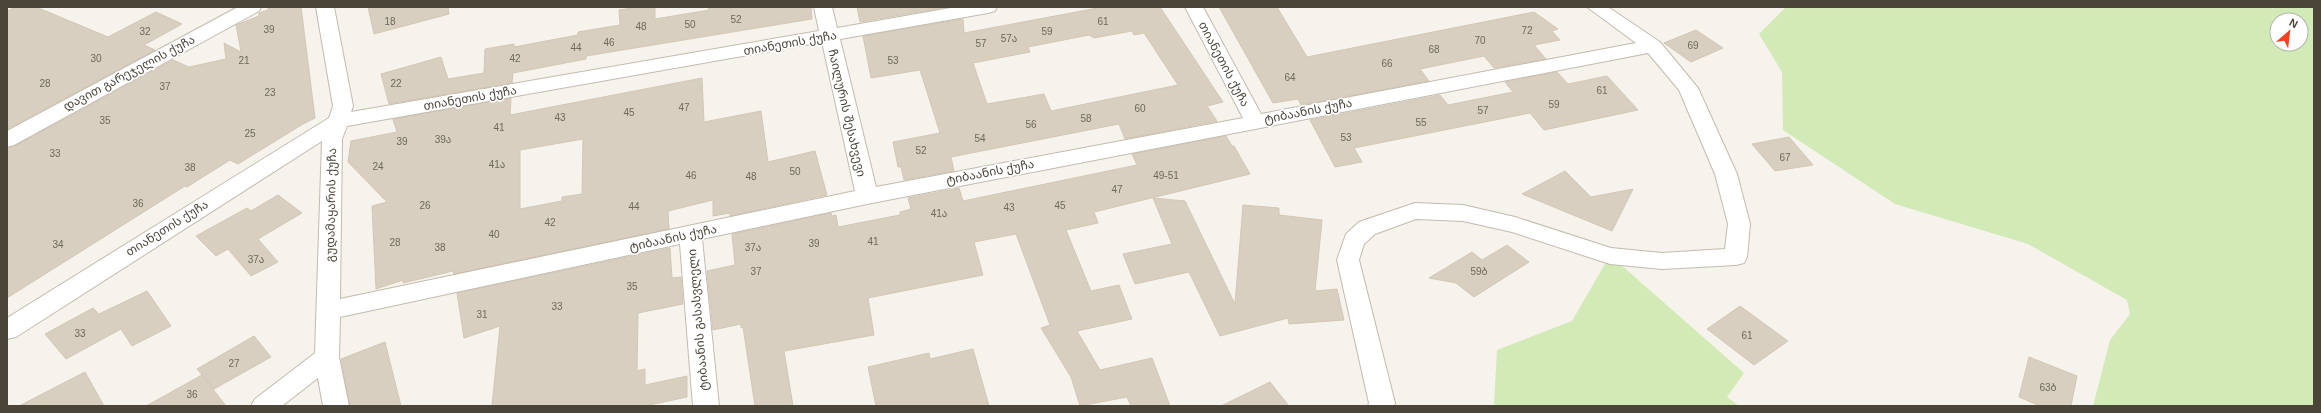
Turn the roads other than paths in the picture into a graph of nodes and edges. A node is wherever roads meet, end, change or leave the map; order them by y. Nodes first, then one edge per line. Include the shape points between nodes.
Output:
1 (252, 7) edge
2 (325, 7) edge
3 (823, 7) edge
4 (988, 7) edge
5 (1194, 7) edge
6 (1596, 7) edge
7 (830, 36) junction
8 (1653, 46) junction
9 (339, 121) junction
10 (1255, 121) junction
11 (7, 140) edge
12 (867, 196) junction
13 (690, 234) junction
14 (329, 310) junction
15 (7, 330) edge
16 (327, 357) junction
17 (264, 406) edge
18 (336, 406) edge
19 (706, 406) edge
20 (1381, 406) edge

1 - 11 street, დავით გარეჯელის ქუჩა
2 - 9 street, გუდამაყარის ქუჩა via 343,106
3 - 7 street, ჩაილურის შესახვევი
4 - 7 street, თიანეთის ქუჩა
5 - 10 street, თიანეთის ქუჩა
6 - 8 street
7 - 9 street, თიანეთის ქუჩა
7 - 12 street, ჩაილურის შესახვევი
8 - 10 street, ტიბაანის ქუჩა
8 - 20 street via 1688,88 1726,174 1739,224 1736,257 1662,261 1610,256 1515,225 1463,213 1415,211 1368,228 1354,240 1348,260
9 - 14 street, გუდამაყარის ქუჩა via 332,139
9 - 15 street, თიანეთის ქუჩა
10 - 12 street, ტიბაანის ქუჩა
12 - 13 street, ტიბაანის ქუჩა
13 - 14 street, ტიბაანის ქუჩა
13 - 19 street, ტიბაანის გასასვლელი
14 - 16 street, გუდამაყარის ქუჩა
16 - 17 street
16 - 18 street, გუდამაყარის ქუჩა

